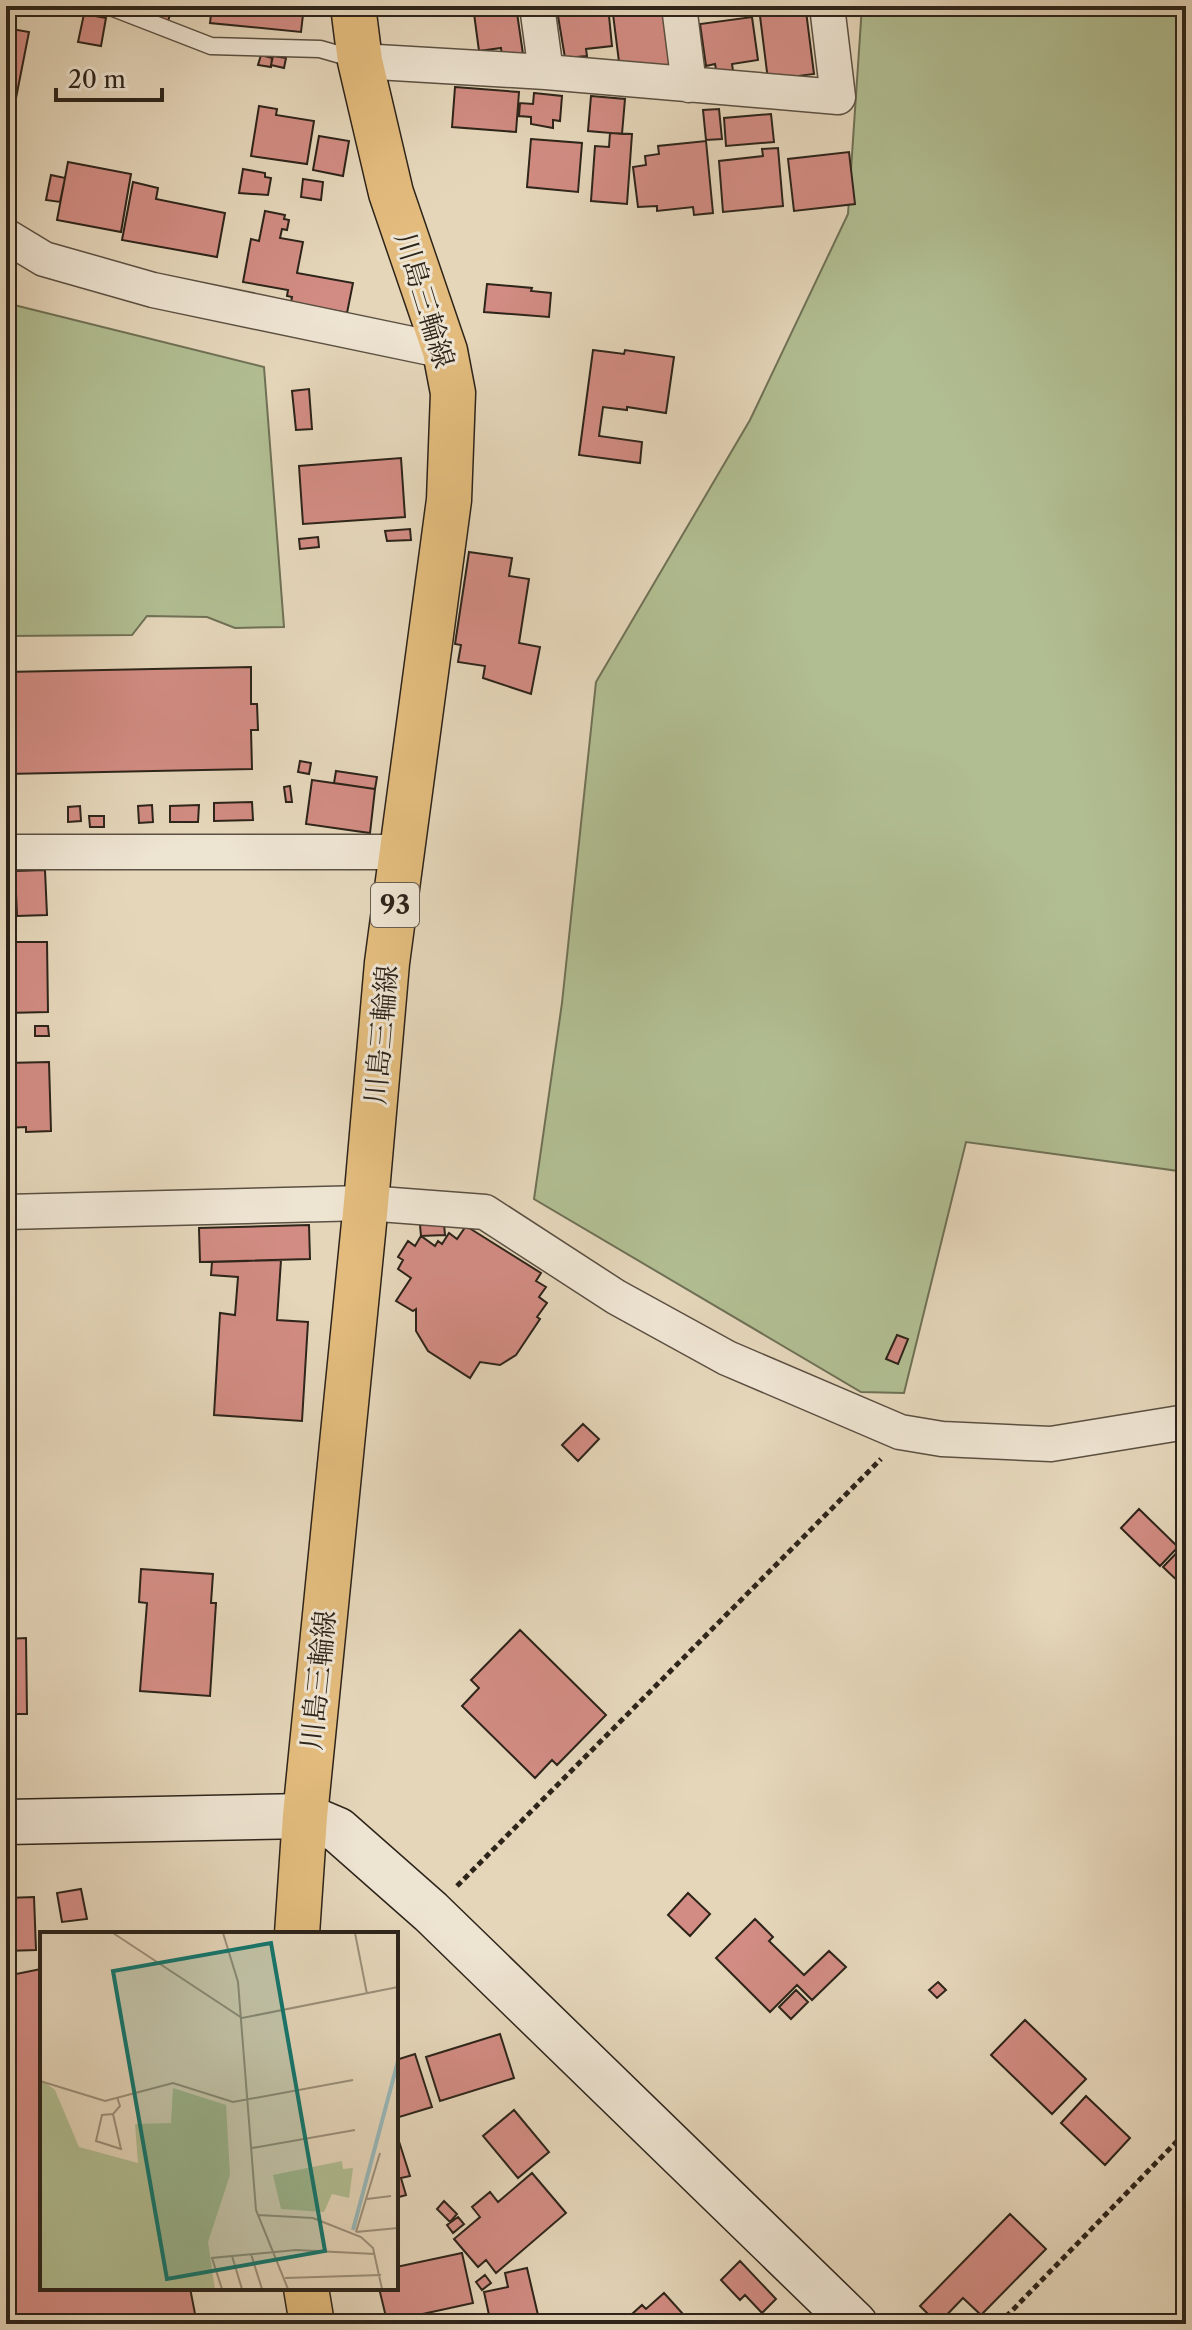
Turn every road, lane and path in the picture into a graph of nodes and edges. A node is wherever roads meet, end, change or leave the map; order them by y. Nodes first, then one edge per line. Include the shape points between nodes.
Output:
1 (108, 6) edge
2 (353, 6) edge
3 (537, 6) edge
4 (679, 6) edge
5 (827, 6) edge
6 (360, 61) junction
7 (546, 72) junction
8 (689, 85) junction
9 (6, 236) edge
10 (445, 351) junction
11 (6, 852) edge
12 (402, 852) junction
13 (366, 1203) junction
14 (6, 1212) edge
15 (1186, 1422) edge
16 (900, 1432) junction
17 (305, 1816) junction
18 (6, 1822) edge
19 (431, 1912) junction
20 (297, 1932) edge
21 (1186, 2132) edge
22 (306, 2290) edge
23 (312, 2324) edge
24 (855, 2324) edge
25 (999, 2324) edge

1 - 6 lane via 211,46 320,49
2 - 6 main road, 川島三輪線 / 93
3 - 7 street
4 - 8 street
5 - 8 street via 838,97
6 - 7 street
6 - 10 main road, 川島三輪線 / 93 via 391,193
7 - 8 street
9 - 10 street via 44,259 153,290
10 - 12 main road, 川島三輪線 / 93 via 453,393 449,500
11 - 12 street
12 - 13 main road, 川島三輪線 / 93
13 - 14 street
13 - 16 street via 485,1212 616,1297 727,1358
13 - 17 main road, 川島三輪線 / 93
15 - 16 street via 1051,1444
16 - 19 path via 879,1463
17 - 18 street
17 - 19 street via 338,1830
17 - 20 main road, 川島三輪線 / 93
19 - 24 street
21 - 25 path
22 - 23 main road

